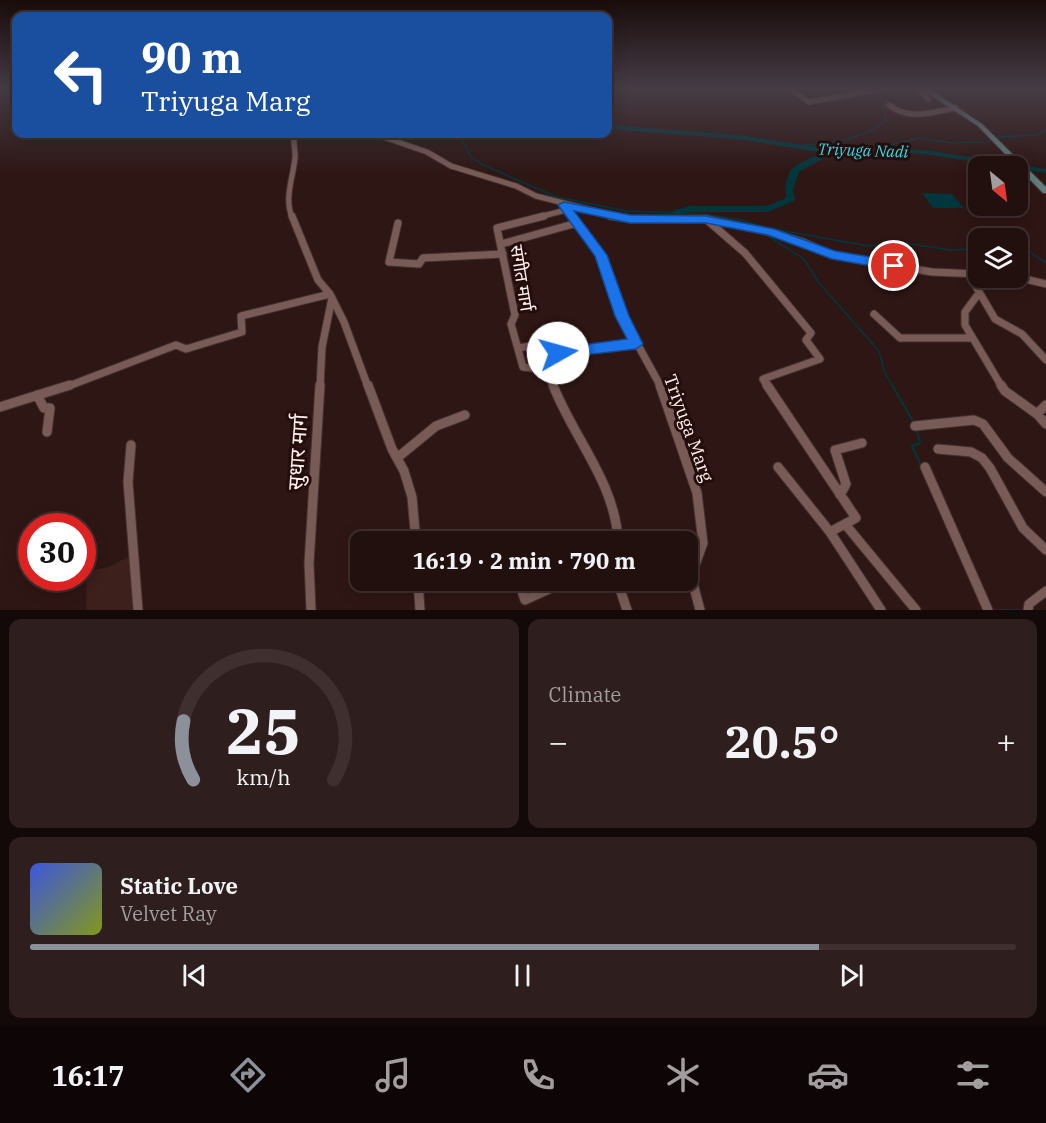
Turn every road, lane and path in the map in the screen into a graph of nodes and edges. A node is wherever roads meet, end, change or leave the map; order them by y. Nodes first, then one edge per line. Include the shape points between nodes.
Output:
1 (967, 116) edge
2 (293, 138) edge
3 (386, 138) edge
4 (1043, 188) edge
5 (565, 208) junction
6 (706, 219) junction
7 (577, 223) junction
8 (398, 224) dead end
9 (501, 244) junction
10 (503, 254) junction
11 (968, 273) edge
12 (1028, 280) edge
13 (1046, 284) edge
14 (977, 288) edge
15 (980, 293) junction
16 (331, 296) junction
17 (874, 314) dead end
18 (971, 338) junction
19 (636, 344) junction
20 (518, 348) junction
21 (1046, 360) edge
22 (37, 394) junction
23 (1046, 405) edge
24 (0, 407) edge
25 (1037, 414) junction
26 (465, 415) dead end
27 (1046, 424) edge
28 (915, 426) dead end
29 (47, 432) dead end
30 (862, 443) dead end
31 (131, 445) dead end
32 (938, 449) dead end
33 (397, 458) junction
34 (778, 467) dead end
35 (925, 467) dead end
36 (1046, 492) edge
37 (840, 495) junction
38 (845, 524) junction
39 (415, 531) edge
40 (619, 531) edge
41 (830, 532) junction
42 (1046, 550) edge
43 (419, 591) edge
44 (522, 591) edge
45 (545, 591) edge
46 (621, 591) edge
47 (1046, 591) edge
48 (138, 610) edge
49 (310, 610) edge
50 (420, 610) edge
51 (627, 610) edge
52 (700, 610) edge
53 (882, 610) edge
54 (916, 610) edge
55 (988, 610) edge
56 (1028, 610) edge

1 - 4 main road
2 - 16 street via 296,155 289,209 318,280
3 - 5 street
5 - 6 street via 630,219
5 - 7 street, Triyuga Marg
5 - 9 street, संगीत मार्ग via 497,228
6 - 11 street via 770,232 832,255 932,272
6 - 37 street via 744,253 812,333 806,340 820,359 763,380
7 - 9 street
7 - 19 street, Triyuga Marg via 601,255
8 - 10 street via 389,262 419,264 423,258
9 - 10 street, संगीत मार्ग
10 - 20 street, संगीत मार्ग via 515,315 511,324
12 - 13 street
14 - 15 street
15 - 18 street via 965,312
15 - 21 street via 994,319 1022,334
16 - 22 street via 241,316 242,332 186,349 176,345
16 - 33 street
16 - 49 street, सुधार मार्ग via 318,375 320,426 308,552
17 - 18 street via 900,338
18 - 25 street via 1005,391
19 - 20 street via 558,353 555,342
19 - 52 street, Triyuga Marg via 663,390 697,493 704,543 691,576
20 - 40 street, संगीत मार्ग via 523,367 548,370 604,488
22 - 24 street
22 - 29 street via 44,408 50,408
23 - 25 street
25 - 27 street
26 - 33 street via 436,426
28 - 36 street via 974,420 983,424 1008,458
30 - 37 street via 836,450 846,484
31 - 48 street via 128,482
32 - 42 street via 971,453 986,461 1020,528 1034,544
33 - 39 street via 412,497
34 - 41 street
35 - 55 street
37 - 38 street via 856,518
38 - 41 street
38 - 54 street
41 - 53 street
43 - 50 street
44 - 45 street via 525,600
46 - 51 street
47 - 56 street via 1029,604

